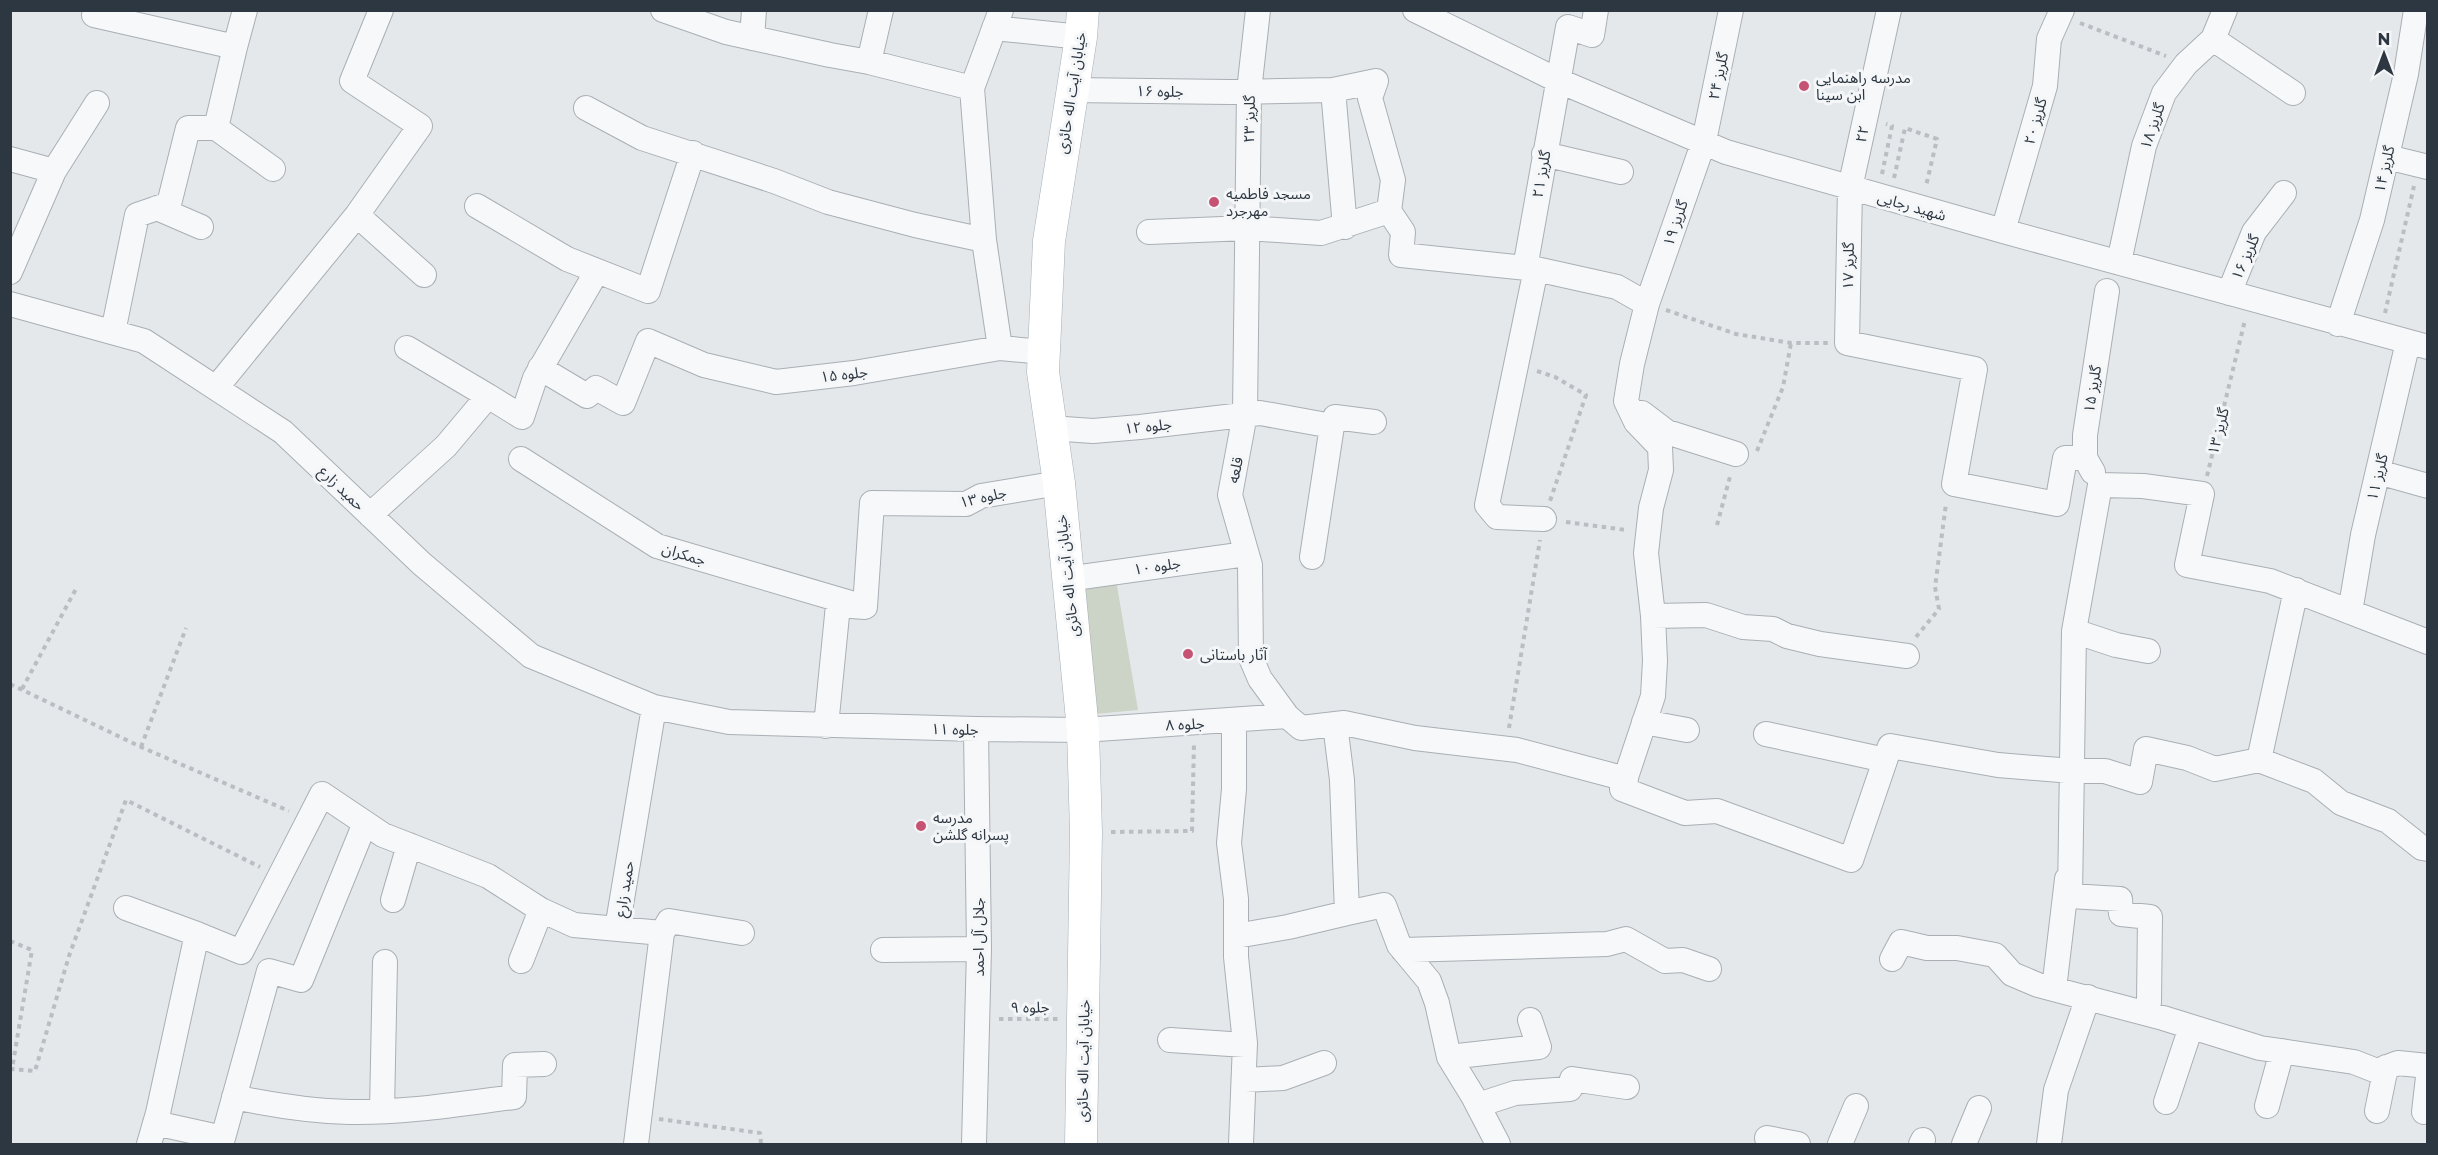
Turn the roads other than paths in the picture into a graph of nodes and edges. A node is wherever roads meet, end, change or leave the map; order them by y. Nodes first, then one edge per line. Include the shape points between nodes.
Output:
1 (94, 10) edge
2 (245, 10) edge
3 (381, 10) edge
4 (663, 10) edge
5 (754, 10) edge
6 (881, 10) edge
7 (1258, 10) edge
8 (1415, 10) edge
9 (1596, 10) edge
10 (1731, 10) edge
11 (1889, 10) edge
12 (2225, 10) edge
13 (2416, 10) edge
14 (2061, 13) edge
15 (998, 19) edge
16 (1082, 24) edge
17 (752, 38) junction
18 (2213, 39) junction
19 (235, 47) junction
20 (869, 62) junction
21 (1557, 80) junction
22 (972, 88) junction
23 (1071, 90) junction
24 (1333, 90) junction
25 (1249, 91) junction
26 (2293, 93) dead end
27 (96, 104) dead end
28 (586, 108) dead end
29 (216, 128) junction
30 (1704, 141) junction
31 (693, 153) junction
32 (1544, 154) junction
33 (2387, 157) junction
34 (10, 159) edge
35 (2423, 166) edge
36 (273, 169) dead end
37 (54, 171) junction
38 (1621, 172) dead end
39 (1850, 188) junction
40 (2284, 193) dead end
41 (477, 206) dead end
42 (157, 208) junction
43 (1389, 211) junction
44 (357, 215) junction
45 (201, 227) dead end
46 (1345, 227) junction
47 (1247, 228) junction
48 (2003, 231) junction
49 (1149, 232) dead end
50 (984, 240) junction
51 (2119, 262) junction
52 (1530, 269) junction
53 (597, 271) junction
54 (10, 272) edge
55 (424, 275) dead end
56 (2107, 291) dead end
57 (2239, 296) junction
58 (10, 304) edge
59 (1647, 304) junction
60 (2338, 324) junction
61 (113, 332) junction
62 (2418, 345) edge
63 (407, 348) dead end
64 (1000, 348) junction
65 (1044, 352) junction
66 (540, 368) junction
67 (216, 388) junction
68 (488, 396) junction
69 (1626, 401) junction
70 (1245, 414) junction
71 (1374, 422) dead end
72 (1332, 426) junction
73 (1050, 428) junction
74 (1736, 454) road end
75 (2085, 458) junction
76 (521, 459) dead end
77 (2378, 472) junction
78 (1059, 483) junction
79 (2100, 485) junction
80 (2427, 486) edge
81 (370, 515) junction
82 (1544, 519) road end
83 (1246, 554) junction
84 (1312, 557) dead end
85 (1067, 579) junction
86 (2296, 590) junction
87 (865, 607) junction
88 (2350, 612) junction
89 (1653, 616) junction
90 (2074, 631) junction
91 (2427, 642) edge
92 (2148, 651) dead end
93 (1907, 656) road end
94 (654, 707) junction
95 (1234, 721) junction
96 (1294, 722) junction
97 (1644, 722) junction
98 (1335, 724) junction
99 (826, 726) junction
100 (976, 729) junction
101 (1083, 730) junction
102 (1687, 730) dead end
103 (1766, 734) dead end
104 (1885, 760) junction
105 (2259, 760) junction
106 (2072, 771) junction
107 (1626, 779) junction
108 (365, 823) junction
109 (2426, 842) edge
110 (409, 845) junction
111 (2070, 847) junction
112 (393, 900) dead end
113 (126, 908) dead end
114 (541, 910) junction
115 (1347, 913) junction
116 (617, 929) junction
117 (662, 933) junction
118 (742, 933) dead end
119 (197, 934) junction
120 (1236, 936) junction
121 (979, 949) junction
122 (883, 950) dead end
123 (1403, 950) junction
124 (1892, 959) dead end
125 (520, 961) dead end
126 (385, 962) dead end
127 (1708, 969) dead end
128 (2054, 989) junction
129 (2088, 997) junction
130 (2149, 1002) dead end
131 (1530, 1020) dead end
132 (2191, 1027) junction
133 (1170, 1040) dead end
134 (1245, 1045) junction
135 (2282, 1051) junction
136 (1449, 1057) junction
137 (1324, 1063) dead end
138 (544, 1064) dead end
139 (2427, 1066) edge
140 (2386, 1067) junction
141 (2427, 1077) edge
142 (1245, 1080) junction
143 (1627, 1088) dead end
144 (234, 1097) junction
145 (2166, 1102) dead end
146 (1478, 1106) junction
147 (1856, 1106) dead end
148 (2267, 1106) dead end
149 (1979, 1108) dead end
150 (382, 1111) junction
151 (2377, 1111) dead end
152 (2424, 1112) dead end
153 (152, 1134) edge
154 (1767, 1138) dead end
155 (636, 1144) edge
156 (974, 1144) edge
157 (1081, 1144) edge
158 (1241, 1144) edge
159 (1498, 1144) edge
160 (1798, 1144) edge
161 (1839, 1144) edge
162 (1964, 1144) edge
163 (2049, 1144) edge

1 - 19 street via 94,15
2 - 19 street
3 - 44 street via 352,81 420,126
4 - 17 street
5 - 17 street
6 - 20 street
7 - 25 street, گلریز ۲۳
8 - 21 street, شهید رجایی
9 - 21 street, گلریز ۲۱ via 1592,35 1568,27
10 - 30 street, گلریز ۲۴
11 - 39 street, ۲۲
12 - 18 street, گلریز ۱۸
13 - 33 street, گلریز ۱۴
14 - 48 street, گلریز ۲۰ via 2049,39 2045,86
15 - 16 street
15 - 22 street
16 - 23 main road, خیابان آیت اله حائری
17 - 20 street
18 - 26 street
18 - 51 street, گلریز ۱۸ via 2186,64 2164,93 2144,146
19 - 29 street
20 - 22 street
21 - 30 street, شهید رجایی
21 - 32 street, گلریز ۲۱
22 - 50 street
23 - 25 street, جلوه ۱۶
23 - 65 main road, خیابان آیت اله حائری via 1049,241
24 - 25 street, جلوه ۱۶
24 - 43 street, جلوه ۱۶ via 1376,81 1370,98 1393,180
24 - 46 street
25 - 47 street, گلریز ۲۳
27 - 37 street
28 - 31 street via 642,138
29 - 36 street
29 - 42 street via 188,128 169,204
30 - 39 street, شهید رجایی via 1726,152
30 - 59 street, گلریز ۱۹
31 - 50 street via 828,202
31 - 53 street via 648,291
32 - 38 street
32 - 52 street, گلریز ۲۱
33 - 35 street
33 - 60 street, گلریز ۱۴ via 2372,220
34 - 37 street
37 - 54 street
39 - 48 street, شهید رجایی
39 - 75 street, گلریز ۱۷ via 1847,343 1975,369 1954,484 2057,504 2065,458
40 - 57 street, گلریز ۱۶ via 2254,232
41 - 53 street via 567,259
42 - 45 street
42 - 61 street via 137,215
43 - 46 street
43 - 52 street via 1403,232 1401,255
44 - 55 street
44 - 67 street
46 - 47 street via 1321,233
47 - 49 street
47 - 70 street, قلعه
48 - 51 street, شهید رجایی
50 - 64 street
51 - 57 street, شهید رجایی
52 - 59 street via 1617,287
52 - 82 street, گلریز ۲۱ via 1517,364 1487,505 1497,517
53 - 66 street
56 - 75 street, گلریز ۱۵ via 2085,435
57 - 60 street, شهید رجایی
58 - 61 street, حمید زارع
59 - 69 street, گلریز ۱۹
60 - 62 street, شهید رجایی
61 - 67 street, حمید زارع via 144,341
62 - 77 street, گلریز ۱۱
63 - 68 street
64 - 65 street, جلوه ۱۵
64 - 66 street, جلوه ۱۵ via 854,374 776,382 704,365 648,341 623,402 596,388 587,396
65 - 73 main road, خیابان آیت اله حائری
66 - 68 street via 522,417
67 - 81 street, حمید زارع via 283,432
68 - 81 street via 446,446
69 - 74 street via 1667,432
69 - 89 street via 1636,422 1660,447 1662,470 1651,508 1646,553
70 - 72 street, جلوه ۱۲ via 1260,412
70 - 73 street, جلوه ۱۲ via 1128,428
70 - 83 street, قلعه via 1230,495
71 - 72 street via 1335,417
72 - 84 street
73 - 78 main road, خیابان آیت اله حائری
75 - 79 street
76 - 87 street, جمکران via 657,546
77 - 80 street
77 - 88 street, گلریز ۱۱
78 - 85 main road, خیابان آیت اله حائری
78 - 87 street, جلوه ۱۳ via 981,496 966,504 872,503
79 - 86 street via 2202,494 2187,565
79 - 90 street
81 - 94 street, حمید زارع via 531,656
83 - 85 street, جلوه ۱۰
83 - 96 street, قلعه via 1250,565 1251,658 1260,679
85 - 101 main road, خیابان آیت اله حائری
86 - 88 street
86 - 105 street
87 - 99 street via 838,605
88 - 91 street
89 - 93 street via 1706,615 1820,644
89 - 97 street via 1653,696
90 - 92 street
90 - 106 street
94 - 99 street, حمید زارع via 729,722
94 - 116 street, حمید زارع
95 - 96 street, جلوه ۸
95 - 101 street, جلوه ۸
95 - 120 street via 1229,843
96 - 98 street, جلوه ۸
97 - 102 street
97 - 107 street
98 - 107 street, جلوه ۸ via 1506,749
98 - 115 street via 1342,780
99 - 100 street, جلوه ۱۱
100 - 101 street, جلوه ۱۱
100 - 121 street, جلال آل احمد
101 - 157 main road, خیابان آیت اله حائری via 1086,832
103 - 104 street
104 - 106 street via 1890,746 1998,765
104 - 107 street via 1851,860 1717,810 1685,813 1652,802 1622,789
105 - 106 street via 2215,769 2146,749 2140,782 2105,771
105 - 109 street via 2314,781 2342,803 2388,821
106 - 111 street
108 - 110 street
108 - 119 street via 322,794 241,952
108 - 144 street via 301,980 269,971
110 - 112 street
110 - 114 street via 488,876
111 - 128 street
111 - 130 street via 2070,896 2120,899 2121,914 2150,917
113 - 119 street
114 - 116 street via 574,925
114 - 125 street
115 - 120 street
115 - 123 street via 1384,904
116 - 117 street
117 - 118 street via 669,921
117 - 155 street
119 - 153 street
120 - 134 street
121 - 122 street
121 - 156 street, جلال آل احمد
123 - 127 street via 1606,944 1626,939 1665,961 1683,960
123 - 136 street via 1429,981
124 - 128 street via 1901,942 1995,955 2012,974
126 - 150 street
128 - 129 street
129 - 132 street
129 - 163 street via 2056,1090
131 - 136 street via 1539,1047
132 - 135 street
132 - 145 street
133 - 134 street
134 - 142 street
135 - 140 street via 2354,1062 2377,1071
135 - 148 street
136 - 146 street
137 - 142 street via 1283,1078
138 - 150 street via 515,1065 514,1098
139 - 140 street via 2398,1063
140 - 151 street
141 - 152 street
142 - 158 street
143 - 146 street via 1572,1079 1570,1089 1515,1093
144 - 150 street via 283,1107
144 - 153 street via 223,1138
146 - 159 street
147 - 161 street
149 - 162 street
154 - 160 street

